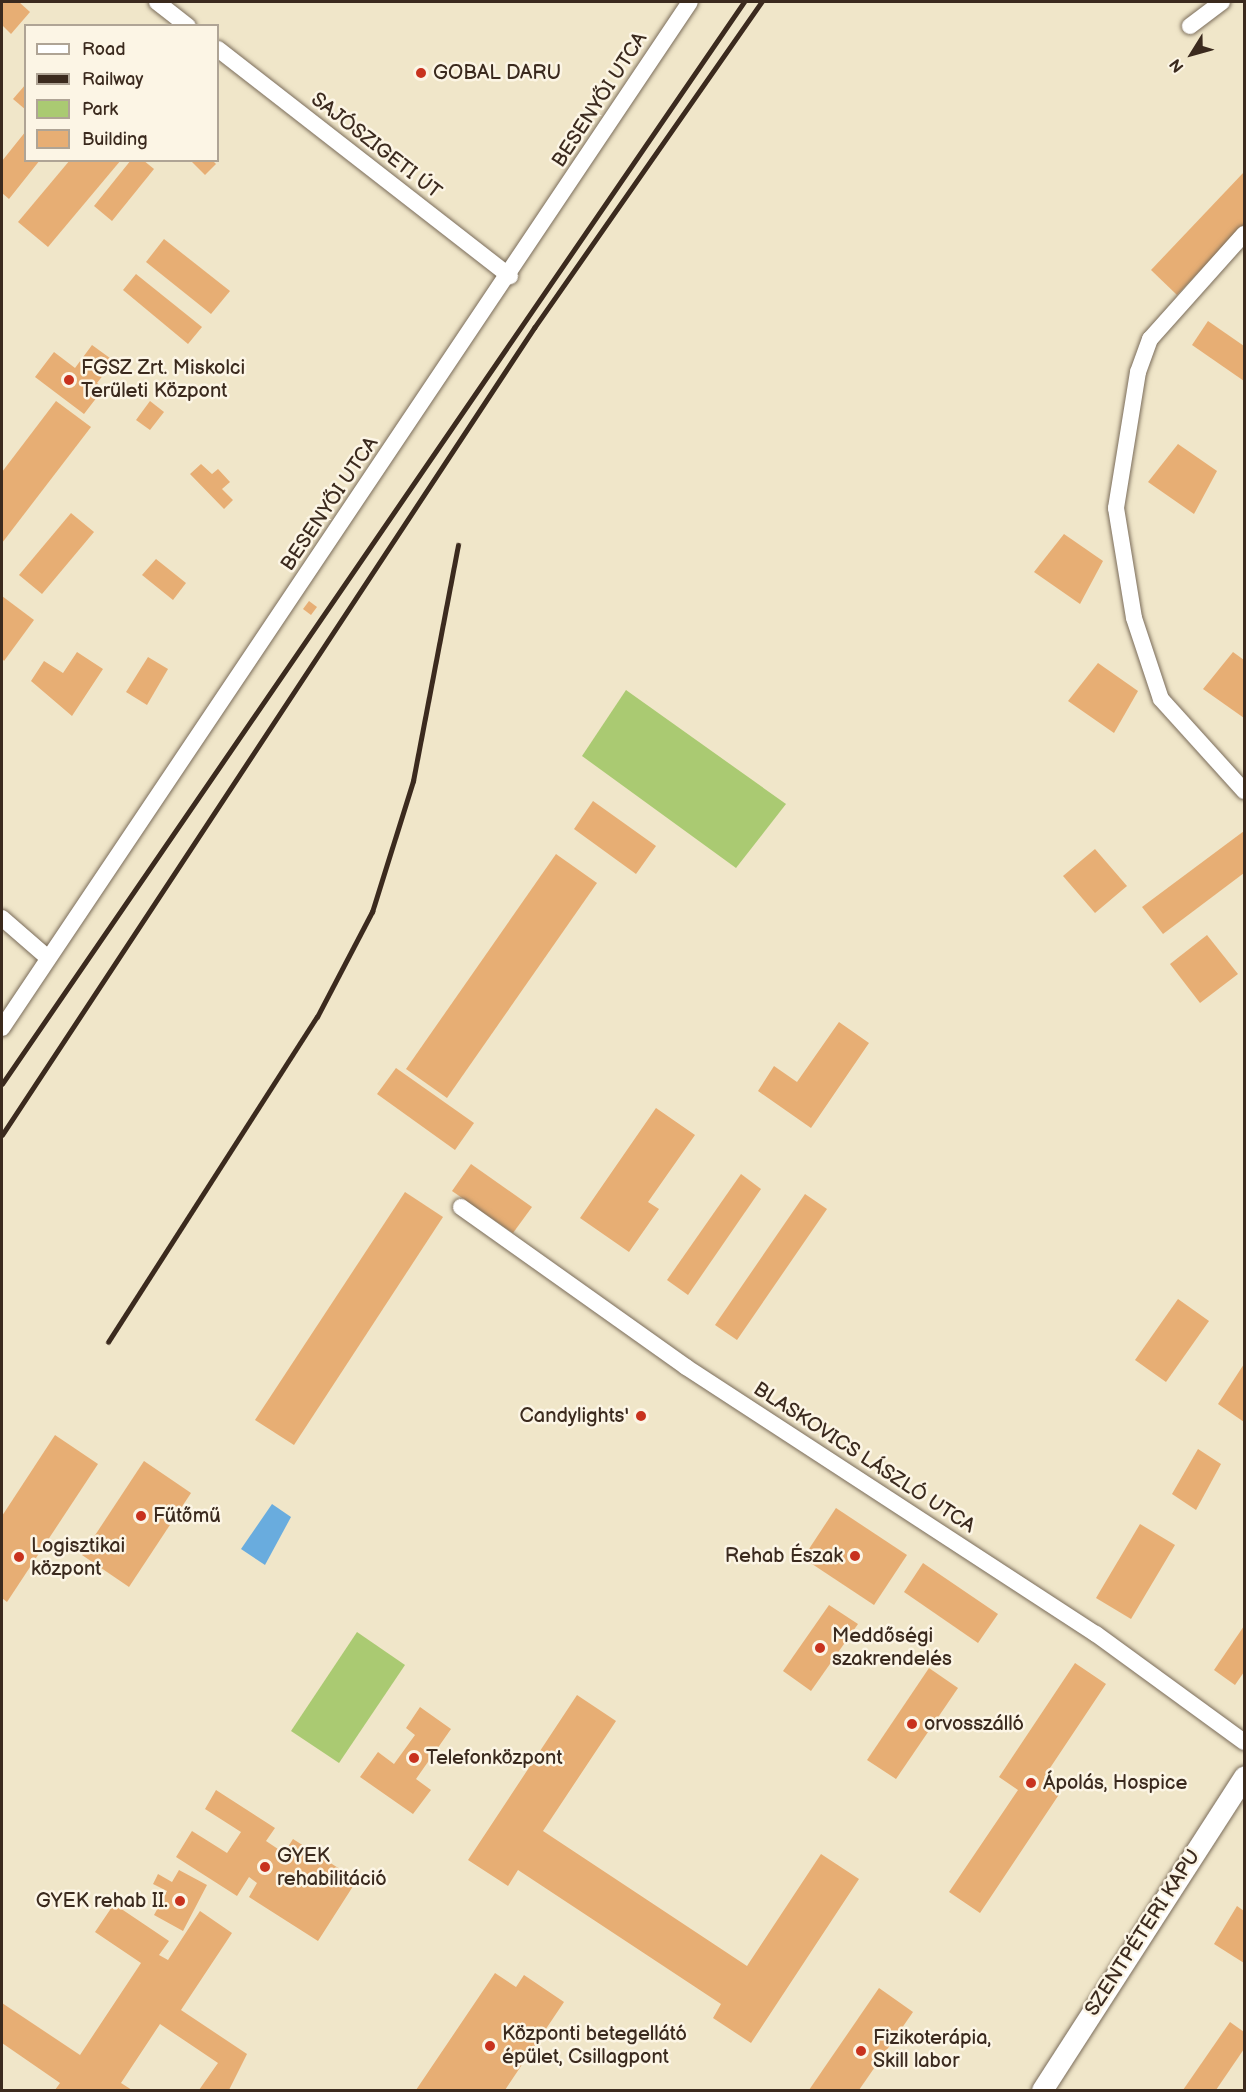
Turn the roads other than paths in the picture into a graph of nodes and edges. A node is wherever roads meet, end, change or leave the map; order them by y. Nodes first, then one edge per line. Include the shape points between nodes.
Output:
1 (157, 2) edge
2 (690, 2) edge
3 (1222, 2) edge
4 (185, 24) edge
5 (1190, 26) dead end
6 (219, 50) edge
7 (1245, 234) edge
8 (510, 276) junction
9 (1245, 791) edge
10 (2, 918) edge
11 (48, 958) junction
12 (2, 1028) edge
13 (461, 1207) dead end
14 (1245, 1742) edge
15 (1245, 1776) edge
16 (1042, 2091) edge

1 - 4 street
2 - 8 street, BESENYŐI UTCA
3 - 5 street
6 - 8 street, SAJÓSZIGETI ÚT
7 - 9 street via 1150,339 1138,372 1116,508 1134,618 1161,699
8 - 11 street, BESENYŐI UTCA
10 - 11 street
11 - 12 street, BESENYŐI UTCA
13 - 14 street, BLASKOVICS LÁSZLÓ UTCA via 686,1367 1096,1634
15 - 16 main road, SZENTPÉTERI KAPU

